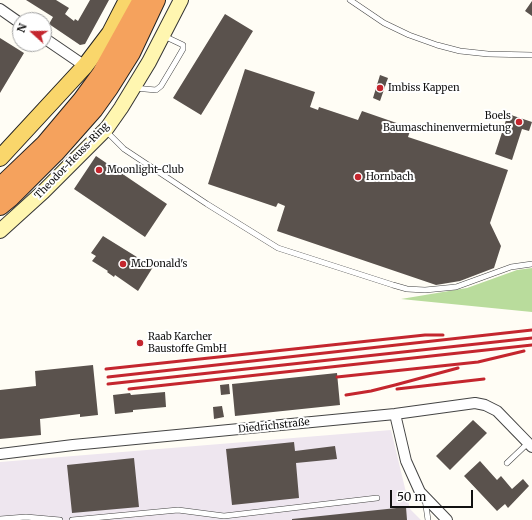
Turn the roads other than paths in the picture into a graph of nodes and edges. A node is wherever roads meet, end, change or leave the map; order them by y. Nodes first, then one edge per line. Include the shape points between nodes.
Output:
1 (128, 0) edge
2 (142, 0) edge
3 (156, 0) edge
4 (181, 0) edge
5 (350, 0) edge
6 (0, 10) edge
7 (12, 18) edge
8 (110, 32) junction
9 (163, 35) junction
10 (52, 43) edge
11 (532, 55) edge
12 (85, 66) junction
13 (133, 88) junction
14 (82, 100) junction
15 (107, 128) junction
16 (0, 158) edge
17 (0, 187) edge
18 (0, 206) edge
19 (0, 231) edge
20 (532, 264) edge
21 (396, 414) junction
22 (530, 445) edge
23 (0, 454) edge
24 (507, 463) dead end
25 (424, 496) junction
26 (376, 498) dead end
27 (0, 519) edge
28 (60, 520) edge
29 (72, 520) edge
30 (428, 520) edge
31 (446, 520) edge

1 - 8 main road
2 - 14 highway via 101,74
3 - 18 highway, Theodor-Heuss-Ring via 131,54 97,104 55,153
4 - 9 main road, Theodor-Heuss-Ring
5 - 11 lane via 384,23 438,45 481,54
6 - 7 street
8 - 12 main road
8 - 14 highway
9 - 13 main road, Theodor-Heuss-Ring
9 - 13 lane via 183,45 176,62 156,90
10 - 12 street
12 - 16 main road
13 - 15 main road, Theodor-Heuss-Ring
14 - 17 highway via 45,144
15 - 19 main road, Theodor-Heuss-Ring
15 - 20 lane via 109,134 124,149 278,248 393,285 425,290 456,287 511,267
21 - 22 street, Diedrichstraße via 475,403 485,405 497,411
21 - 23 street, Diedrichstraße
21 - 25 street via 406,461
22 - 24 lane
25 - 30 lane
25 - 31 street
26 - 29 lane via 224,516 178,510
27 - 28 lane via 26,517

